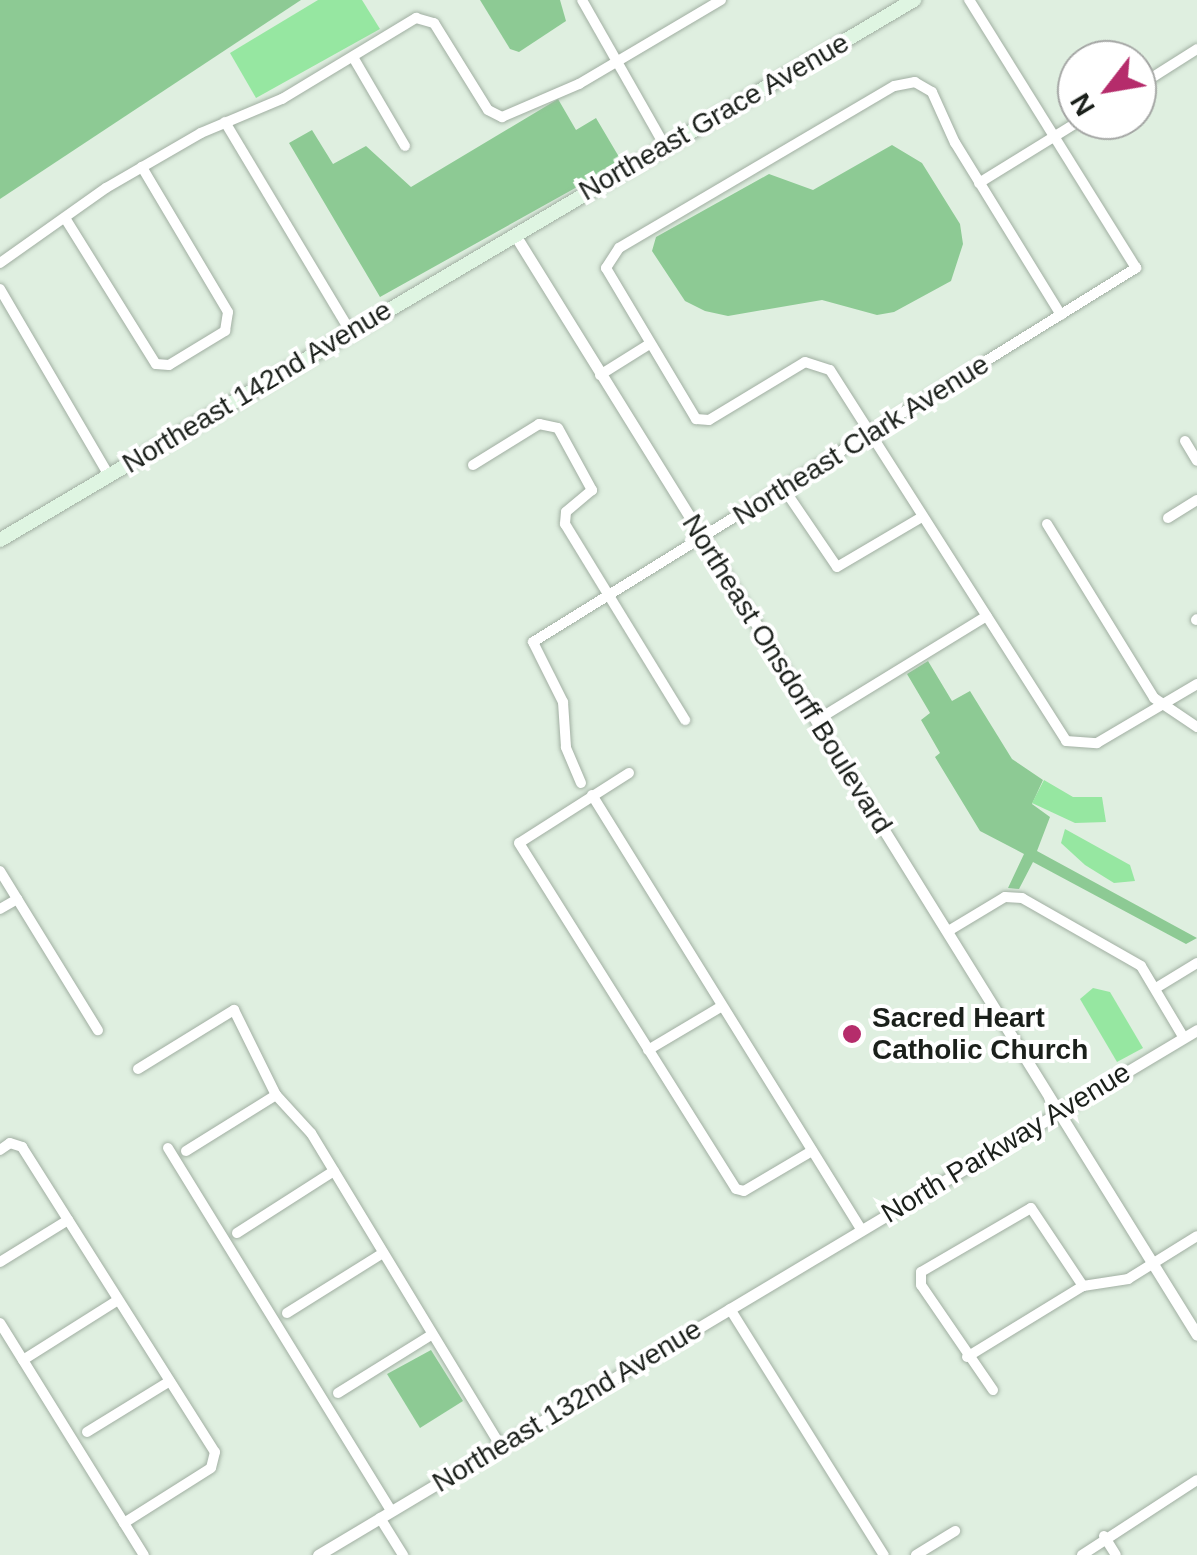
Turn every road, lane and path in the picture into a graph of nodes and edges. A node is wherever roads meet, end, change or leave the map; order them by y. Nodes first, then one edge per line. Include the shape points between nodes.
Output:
1 (582, 0) edge
2 (721, 0) edge
3 (914, 0) edge
4 (968, 0) edge
5 (1197, 49) edge
6 (353, 57) junction
7 (616, 62) junction
8 (1157, 74) edge
9 (225, 122) junction
10 (1057, 134) edge
11 (1054, 136) junction
12 (405, 146) dead end
13 (665, 146) junction
14 (142, 167) junction
15 (979, 183) junction
16 (66, 218) junction
17 (514, 235) junction
18 (0, 263) edge
19 (0, 289) edge
20 (1061, 315) junction
21 (350, 331) junction
22 (648, 345) junction
23 (600, 375) junction
24 (872, 435) junction
25 (1184, 442) dead end
26 (1197, 461) edge
27 (473, 465) dead end
28 (108, 474) junction
29 (784, 489) junction
30 (1197, 500) edge
31 (922, 518) junction
32 (1168, 518) dead end
33 (1047, 524) dead end
34 (0, 540) edge
35 (702, 540) junction
36 (610, 596) junction
37 (987, 616) junction
38 (1197, 684) edge
39 (1161, 706) junction
40 (822, 717) junction
41 (685, 720) dead end
42 (1197, 727) edge
43 (630, 772) dead end
44 (581, 783) dead end
45 (592, 795) junction
46 (0, 871) edge
47 (16, 899) junction
48 (0, 909) edge
49 (955, 927) junction
50 (1197, 963) edge
51 (1156, 988) junction
52 (722, 1006) junction
53 (98, 1030) dead end
54 (1197, 1030) edge
55 (1184, 1038) junction
56 (648, 1050) junction
57 (138, 1069) dead end
58 (276, 1095) junction
59 (1058, 1114) junction
60 (5, 1146) edge
61 (168, 1148) dead end
62 (812, 1151) junction
63 (186, 1152) dead end
64 (334, 1171) junction
65 (68, 1220) junction
66 (860, 1229) junction
67 (237, 1233) dead end
68 (1197, 1236) edge
69 (383, 1253) junction
70 (816, 1257) joint
71 (0, 1262) edge
72 (1152, 1264) junction
73 (1083, 1286) junction
74 (118, 1300) junction
75 (730, 1309) junction
76 (286, 1313) dead end
77 (0, 1323) edge
78 (430, 1335) junction
79 (1197, 1335) edge
80 (968, 1358) junction
81 (23, 1360) junction
82 (170, 1381) junction
83 (992, 1390) dead end
84 (338, 1393) dead end
85 (88, 1432) dead end
86 (500, 1445) junction
87 (1197, 1480) edge
88 (385, 1514) junction
89 (124, 1523) junction
90 (955, 1531) dead end
91 (1104, 1536) junction
92 (144, 1555) edge
93 (318, 1555) edge
94 (403, 1555) edge
95 (884, 1555) edge
96 (916, 1555) edge
97 (1082, 1555) edge
98 (1116, 1555) edge

1 - 7 street
2 - 7 street
3 - 13 main road, Northeast Grace Avenue
4 - 11 street
5 - 8 street
6 - 7 street via 410,20 426,18 497,116
6 - 9 street via 282,99
6 - 12 street
7 - 13 street
9 - 14 street
9 - 21 street
10 - 11 street
11 - 15 street
11 - 20 street, Northeast Clark Avenue via 1136,268
13 - 17 main road, Northeast Grace Avenue
14 - 16 street
14 - 16 street via 230,323 159,365
15 - 20 street
15 - 22 street via 932,92 915,82 885,92 619,248 607,263 608,278
16 - 18 street
17 - 21 main road, Northeast 142nd Avenue
17 - 23 street, Northeast Onsdorff Boulevard
19 - 28 street
20 - 24 street, Northeast Clark Avenue
21 - 28 main road, Northeast 142nd Avenue
22 - 23 street
22 - 24 street via 700,421 798,365 818,362 835,376
23 - 35 street, Northeast Onsdorff Boulevard
24 - 29 street, Northeast Clark Avenue
24 - 31 street
25 - 26 street
27 - 36 street via 550,422 592,490 564,516
28 - 34 main road, Northeast 142nd Avenue
29 - 31 street via 836,567
29 - 35 street, Northeast Clark Avenue
30 - 32 street
31 - 37 street
33 - 39 street
35 - 36 street, Northeast Clark Avenue
35 - 40 street, Northeast Onsdorff Boulevard
36 - 41 street
36 - 44 street, Northeast Clark Avenue via 533,642 563,702 566,747
37 - 39 street via 1070,743 1094,745
37 - 40 street
38 - 39 street
39 - 42 street
40 - 49 street, Northeast Onsdorff Boulevard
43 - 45 street
45 - 52 street
45 - 56 street via 518,840
46 - 47 street
47 - 48 street
47 - 53 street
49 - 51 street via 1005,897 1022,898 1132,959
49 - 59 street, Northeast Onsdorff Boulevard
50 - 51 street
51 - 55 street
52 - 56 street
52 - 62 street
54 - 55 street, North Parkway Avenue
55 - 59 street, North Parkway Avenue
56 - 62 street via 739,1192
57 - 58 street via 234,1010
58 - 63 street
58 - 64 street
59 - 66 street, North Parkway Avenue
59 - 72 street, Northeast Onsdorff Boulevard
60 - 65 street via 22,1147
61 - 88 street
62 - 66 street
64 - 67 street
64 - 69 street
65 - 71 street
65 - 74 street
66 - 70 street, North Parkway Avenue
68 - 72 street
69 - 76 street
69 - 78 street
70 - 75 street, Northeast 132nd Avenue
72 - 73 street via 1118,1282
72 - 79 street, Northeast Onsdorff Boulevard
73 - 80 street
73 - 80 street via 1031,1208 919,1275
74 - 81 street
74 - 82 street
75 - 86 street, Northeast 132nd Avenue
75 - 95 street
77 - 81 street
78 - 84 street
78 - 86 street
80 - 83 street
81 - 89 street
82 - 85 street
82 - 89 street via 217,1462
86 - 88 street, Northeast 132nd Avenue
87 - 91 street
88 - 93 street, Northeast 132nd Avenue
88 - 94 street
89 - 92 street
90 - 96 street
91 - 97 street
91 - 98 street

